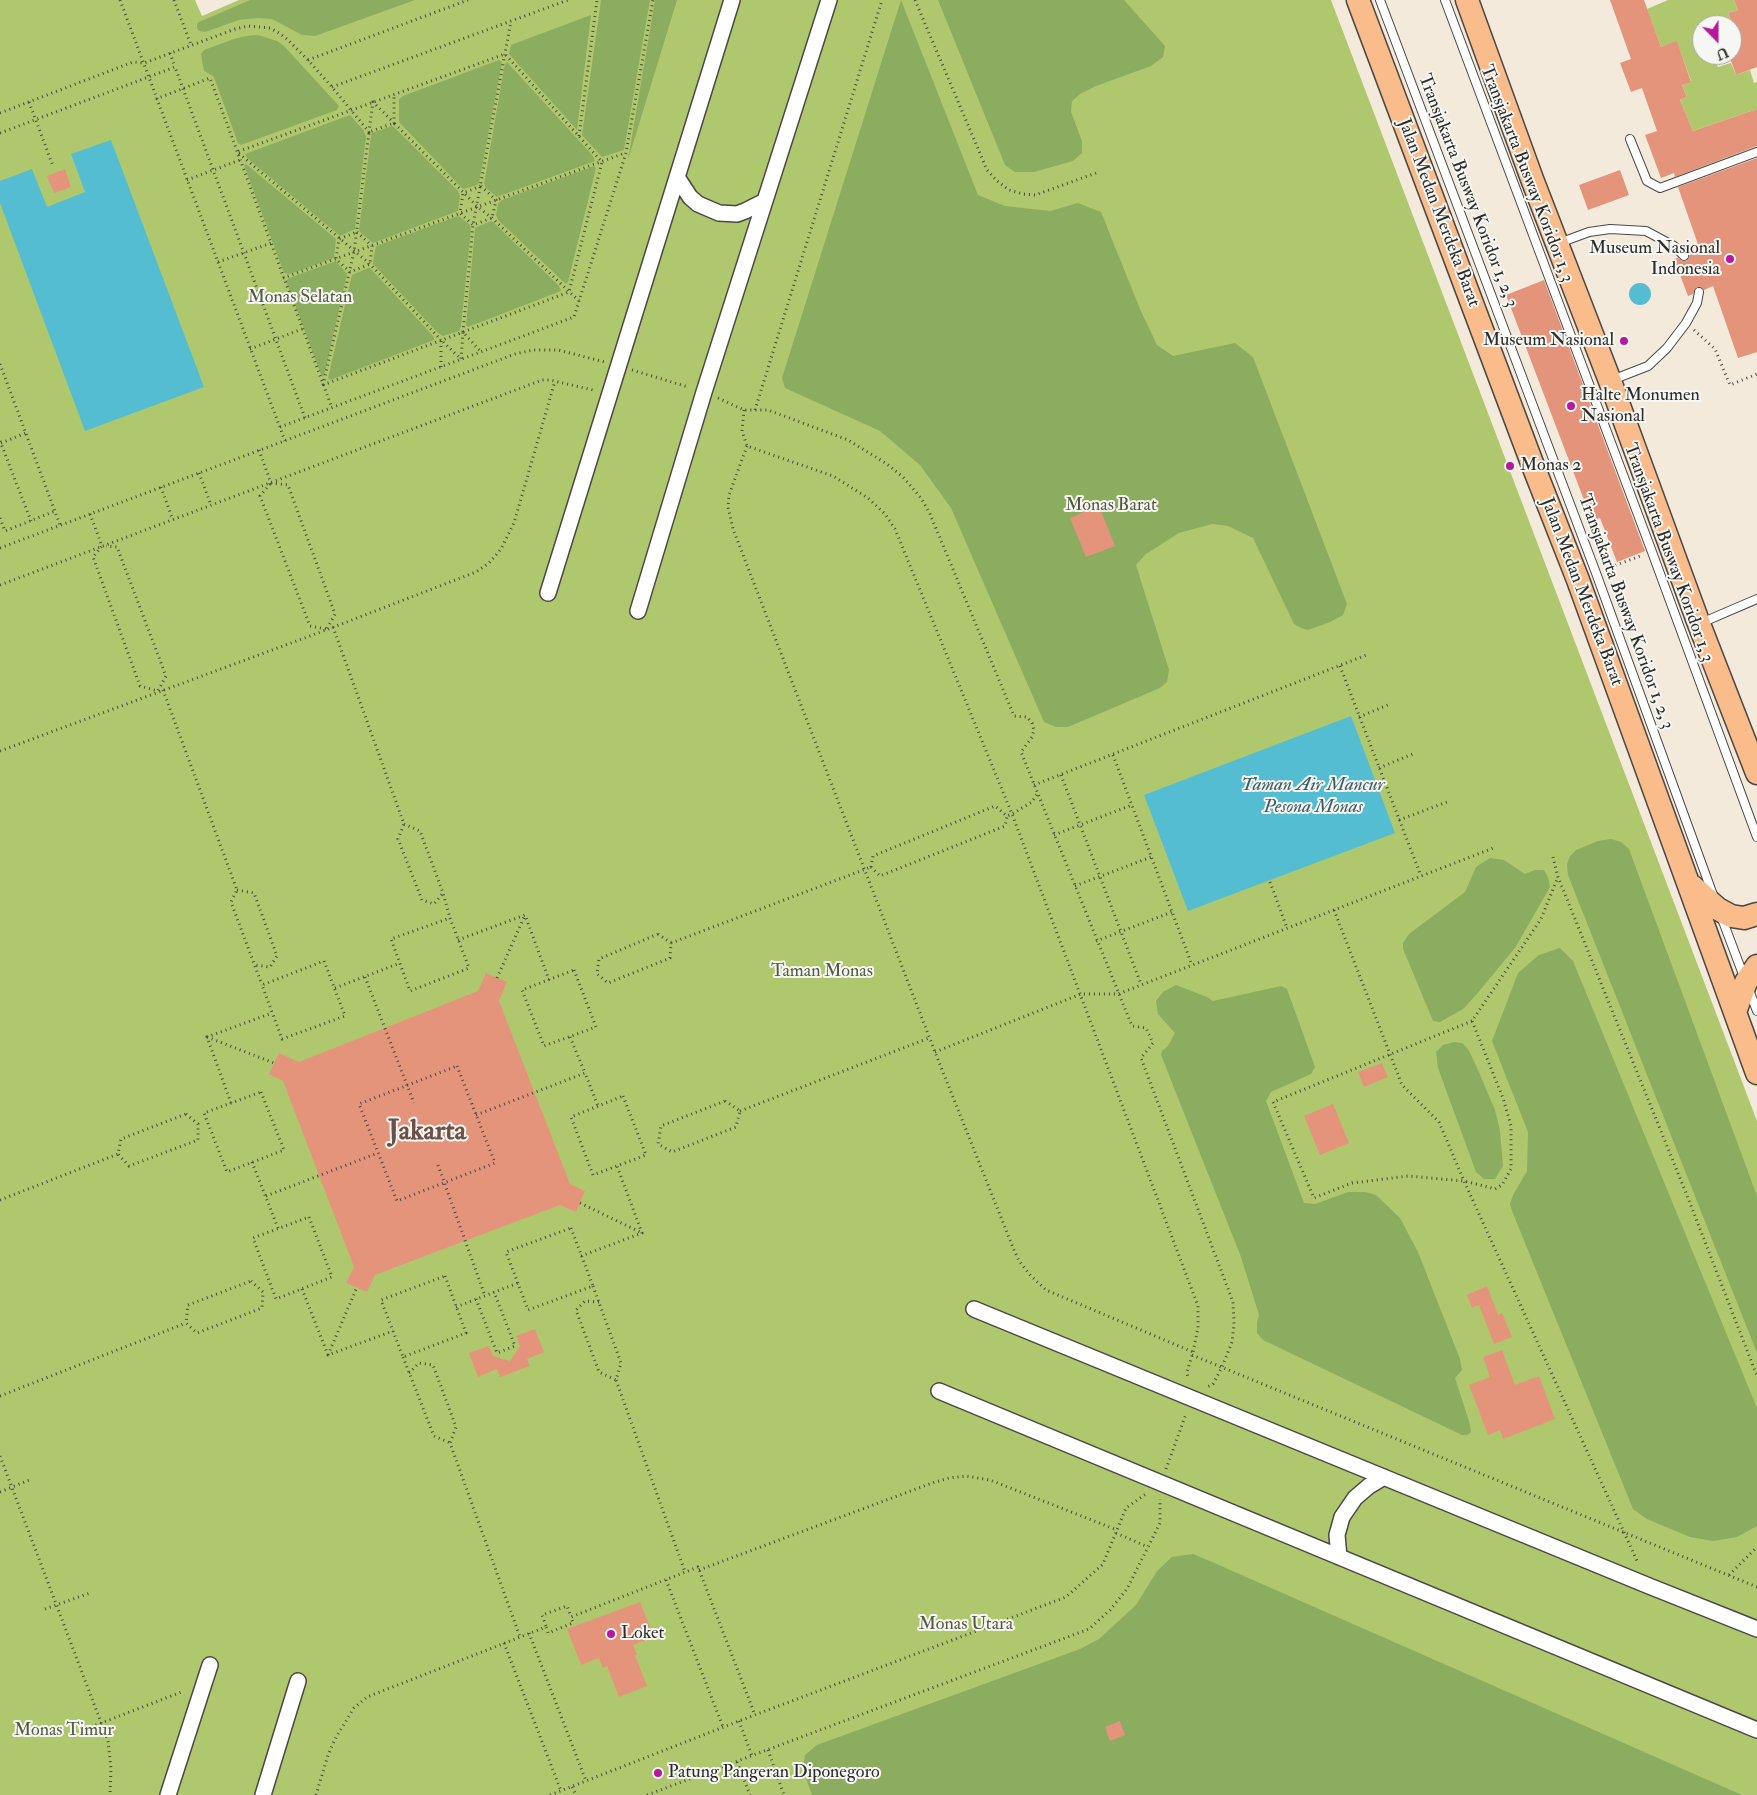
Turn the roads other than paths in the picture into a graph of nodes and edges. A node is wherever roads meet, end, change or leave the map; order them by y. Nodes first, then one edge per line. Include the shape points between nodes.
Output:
1 (732, 0) edge
2 (829, 0) edge
3 (1358, 0) edge
4 (1380, 0) edge
5 (1445, 0) edge
6 (1468, 0) edge
7 (1630, 139) dead end
8 (1757, 152) edge
9 (677, 177) junction
10 (765, 200) junction
11 (1557, 243) junction
12 (1684, 256) dead end
13 (1699, 292) dead end
14 (1610, 381) junction
15 (548, 593) dead end
16 (1757, 599) edge
17 (638, 611) dead end
18 (1699, 624) junction
19 (1757, 772) edge
20 (1757, 836) edge
21 (1689, 883) junction
22 (1718, 909) junction
23 (1757, 914) edge
24 (1752, 974) edge
25 (1734, 1012) junction
26 (1757, 1012) edge
27 (1757, 1073) edge
28 (974, 1309) dead end
29 (939, 1391) dead end
30 (1384, 1477) junction
31 (1339, 1557) junction
32 (1757, 1629) edge
33 (210, 1665) dead end
34 (298, 1680) dead end
35 (1757, 1730) edge
36 (168, 1795) edge
37 (262, 1795) edge

1 - 9 street
2 - 10 street
3 - 21 main road, Jalan Medan Merdeka Barat
4 - 22 lane, Transjakarta Busway Koridor 1, 2, 3 via 1596,573
5 - 20 lane, Transjakarta Busway Koridor 1, 3
6 - 11 main road
7 - 8 lane via 1646,181 1660,188
9 - 10 street via 698,204 719,213 745,212
9 - 15 street
10 - 17 street
11 - 12 lane via 1610,229 1646,231 1674,246
11 - 14 main road
13 - 14 lane via 1686,323 1667,348 1648,366
14 - 18 main road
16 - 18 lane
18 - 19 main road
21 - 22 main road
21 - 25 main road, Jalan Medan Merdeka Barat
22 - 23 main road via 1730,916 1744,918
22 - 24 lane, Transjakarta Busway Koridor 1, 2, 3
24 - 25 main road
24 - 26 lane, Transjakarta Busway Koridor 1, 2, 3
25 - 27 main road, Jalan Medan Merdeka Barat
28 - 30 street
29 - 31 street
30 - 31 street via 1355,1498 1342,1518 1337,1535
30 - 32 street
31 - 35 street
33 - 36 street
34 - 37 street

